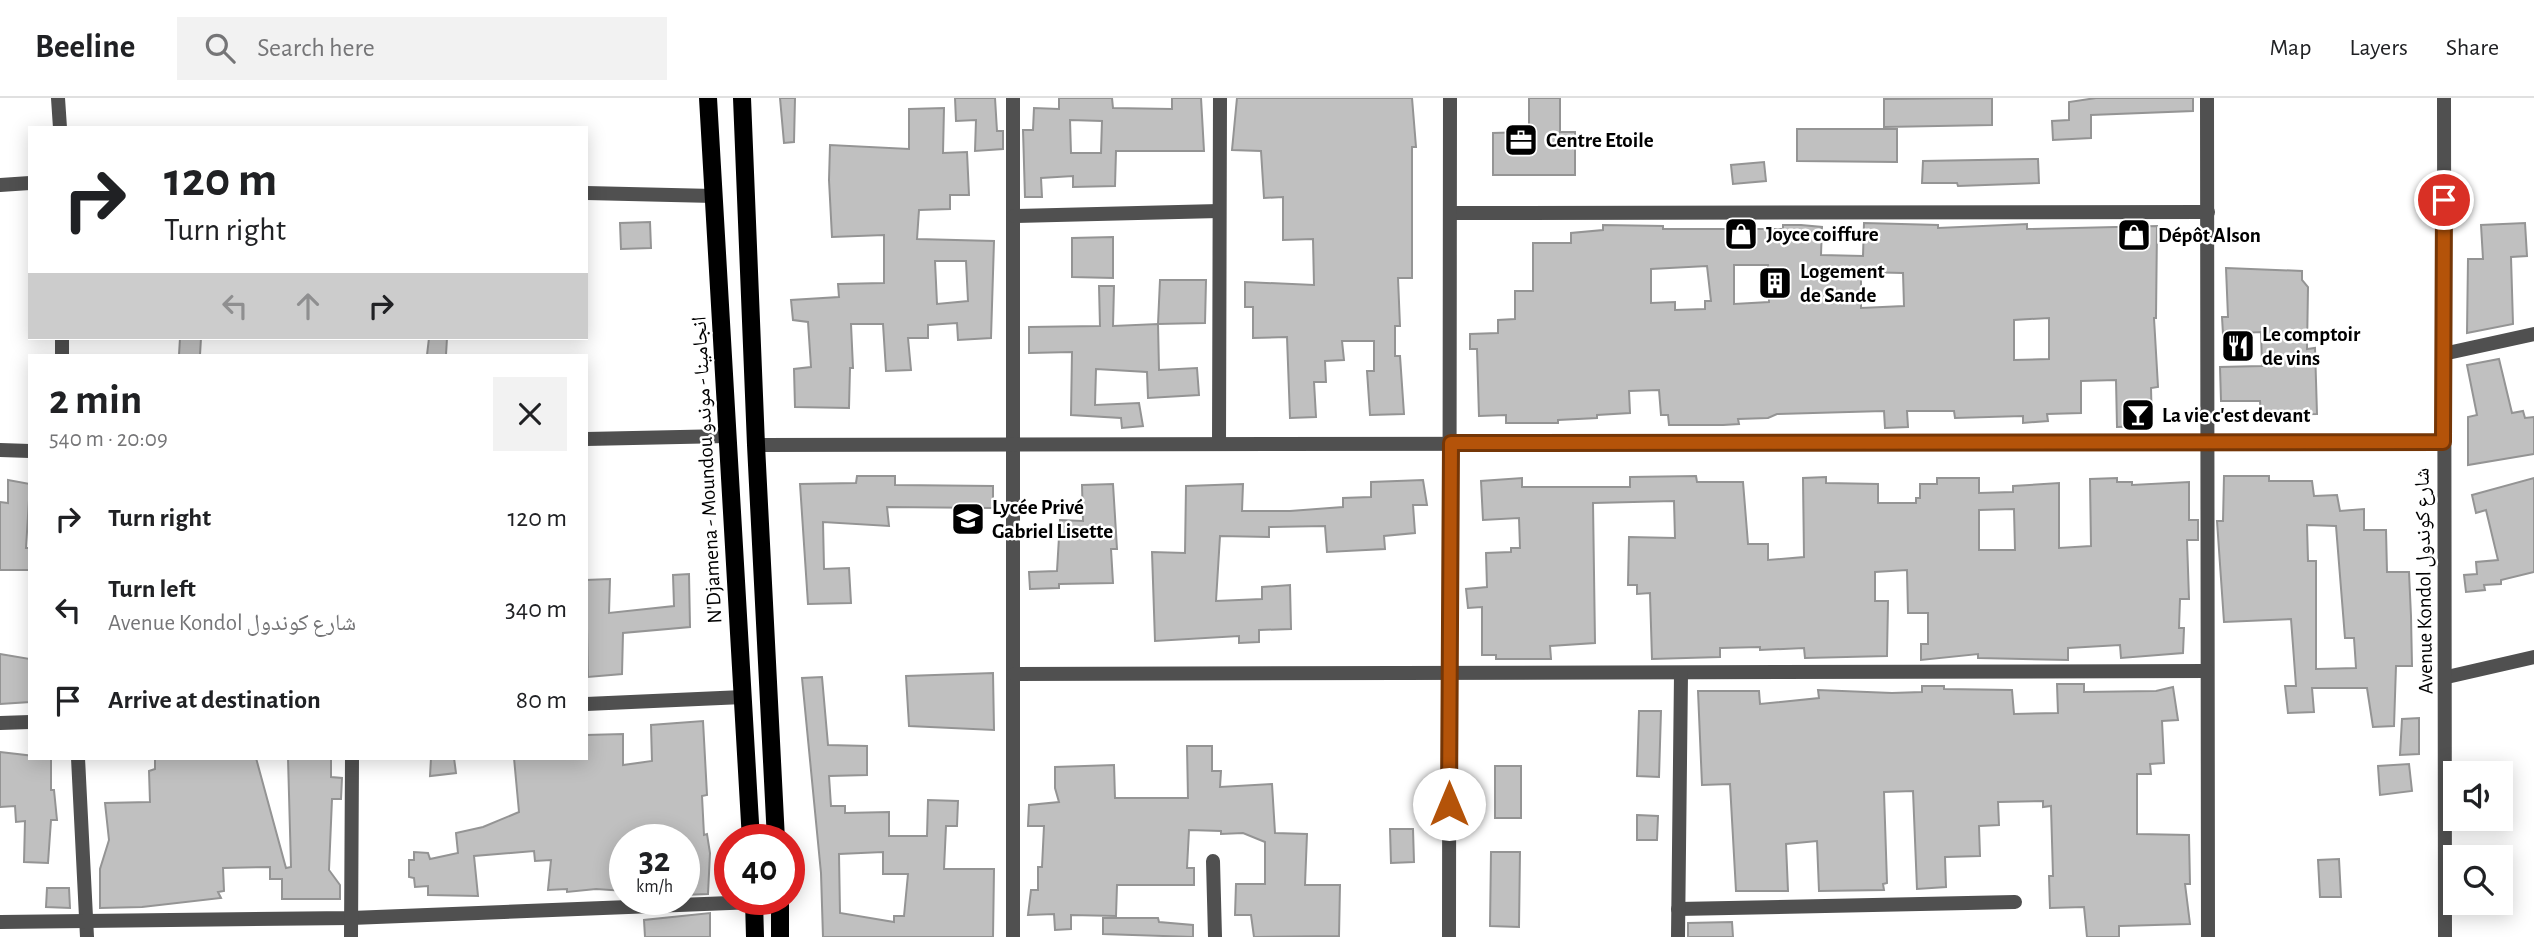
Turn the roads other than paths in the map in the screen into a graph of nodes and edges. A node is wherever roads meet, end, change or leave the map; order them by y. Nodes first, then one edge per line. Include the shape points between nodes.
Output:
1 (58, 98) edge
2 (708, 98) edge
3 (742, 98) edge
4 (1013, 98) edge
5 (1220, 98) edge
6 (1450, 98) edge
7 (2207, 98) edge
8 (2444, 98) edge
9 (60, 126) edge
10 (28, 183) edge
11 (0, 185) edge
12 (588, 193) edge
13 (714, 196) junction
14 (1219, 211) junction
15 (2207, 212) junction
16 (1451, 213) junction
17 (1014, 216) junction
18 (2534, 334) edge
19 (2443, 354) junction
20 (727, 436) junction
21 (588, 439) edge
22 (2443, 442) junction
23 (1219, 443) junction
24 (1451, 443) junction
25 (2209, 443) junction
26 (756, 444) junction
27 (1011, 445) junction
28 (0, 450) edge
29 (28, 451) edge
30 (2534, 657) edge
31 (1449, 671) junction
32 (2207, 671) junction
33 (1014, 674) junction
34 (1681, 674) junction
35 (2447, 677) junction
36 (743, 697) junction
37 (588, 704) edge
38 (28, 722) edge
39 (0, 723) edge
40 (78, 760) edge
41 (352, 760) edge
42 (750, 824) edge
43 (775, 824) edge
44 (1213, 861) dead end
45 (2015, 902) dead end
46 (714, 903) edge
47 (1678, 909) junction
48 (755, 915) edge
49 (780, 915) edge
50 (351, 918) junction
51 (86, 920) junction
52 (0, 922) edge
53 (87, 937) edge
54 (351, 937) edge
55 (755, 937) edge
56 (780, 937) edge
57 (1013, 937) edge
58 (1215, 937) edge
59 (1449, 937) edge
60 (1678, 937) edge
61 (2208, 937) edge
62 (2445, 937) edge

1 - 9 street
2 - 13 main road, N'Djamena - Moundou انجامينا - موندو
3 - 26 main road
4 - 17 street
5 - 14 street
6 - 16 street
7 - 15 street
8 - 19 street, Avenue Kondol شارع كوندول
10 - 11 street
12 - 13 street
13 - 20 main road, N'Djamena - Moundou انجامينا - موندو
14 - 17 street
14 - 23 street
15 - 16 street
15 - 25 street
16 - 24 street
17 - 27 street
18 - 19 street
19 - 22 street, Avenue Kondol شارع كوندول
20 - 21 street
20 - 36 main road, N'Djamena - Moundou انجامينا - موندو
22 - 25 street
22 - 35 street, Avenue Kondol شارع كوندول
23 - 24 street
23 - 27 street
24 - 25 street
24 - 31 street
25 - 32 street
26 - 27 street
26 - 43 main road
27 - 33 street
28 - 29 street
30 - 35 street
31 - 33 street
31 - 34 street
31 - 59 street
32 - 34 street
32 - 61 street
33 - 57 street
34 - 47 street
35 - 62 street, Avenue Kondol شارع كوندول
36 - 37 street
36 - 42 main road, N'Djamena - Moundou انجامينا - موندو
38 - 39 street
40 - 51 street
41 - 50 street
44 - 58 street
45 - 47 street
46 - 50 street
47 - 60 street
48 - 55 main road
49 - 56 main road
50 - 51 street
50 - 54 street
51 - 52 street
51 - 53 street

